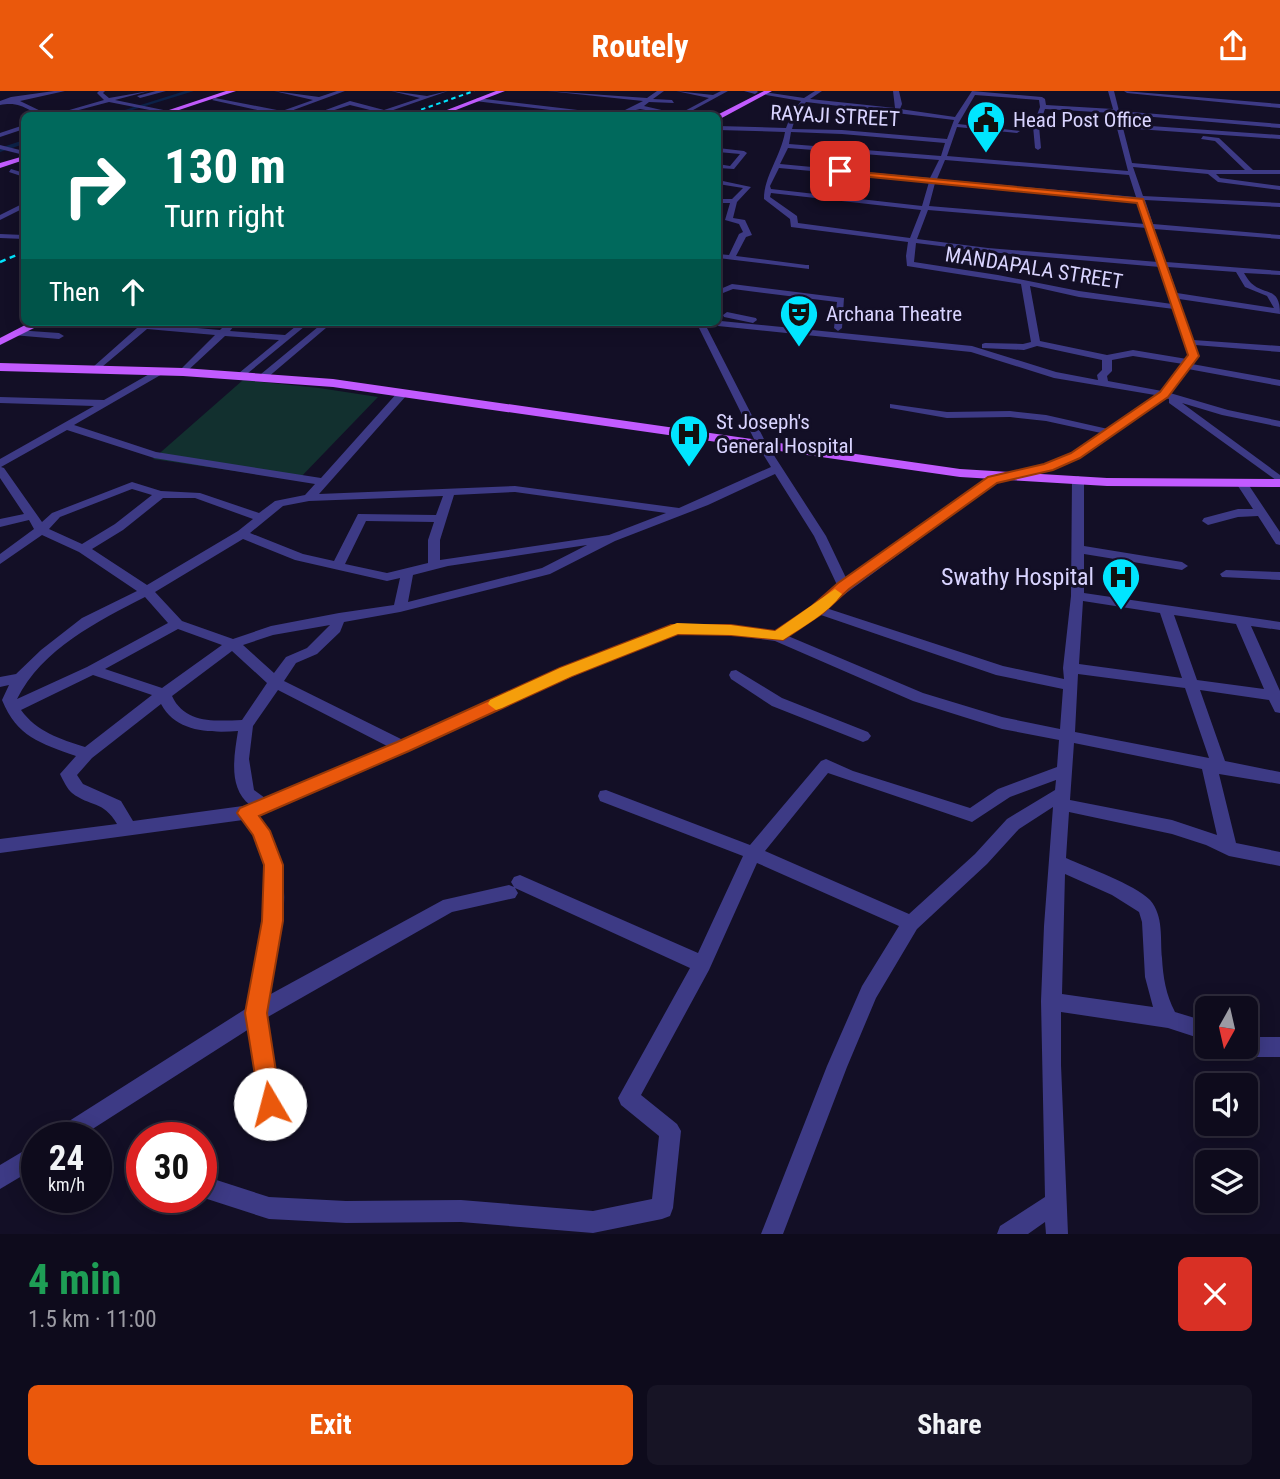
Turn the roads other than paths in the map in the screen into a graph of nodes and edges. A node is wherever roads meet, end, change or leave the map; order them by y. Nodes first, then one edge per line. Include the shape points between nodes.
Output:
1 (62, 91) edge
2 (102, 91) edge
3 (143, 91) edge
4 (163, 91) edge
5 (233, 91) edge
6 (242, 91) edge
7 (277, 91) edge
8 (342, 91) edge
9 (394, 91) edge
10 (445, 91) edge
11 (502, 91) edge
12 (550, 91) edge
13 (661, 91) edge
14 (679, 91) edge
15 (725, 91) edge
16 (747, 91) edge
17 (756, 91) edge
18 (819, 91) edge
19 (896, 91) edge
20 (1111, 91) edge
21 (1127, 91) edge
22 (50, 92) edge
23 (288, 92) edge
24 (772, 92) edge
25 (975, 92) edge
26 (1221, 92) edge
27 (0, 93) edge
28 (1006, 94) edge
29 (428, 97) junction
30 (714, 97) junction
31 (112, 99) junction
32 (320, 99) junction
33 (1212, 99) junction
34 (14, 100) junction
35 (215, 100) junction
36 (477, 100) junction
37 (648, 100) junction
38 (805, 100) junction
39 (1223, 100) junction
40 (129, 101) junction
41 (672, 102) dead end
42 (0, 103) edge
43 (1255, 104) junction
44 (88, 106) junction
45 (1280, 106) edge
46 (639, 107) junction
47 (1043, 107) junction
48 (797, 108) junction
49 (1217, 108) dead end
50 (897, 110) junction
51 (450, 111) junction
52 (1116, 111) junction
53 (40, 112) edge
54 (66, 112) edge
55 (84, 112) edge
56 (165, 112) edge
57 (177, 112) edge
58 (178, 112) edge
59 (270, 112) edge
60 (284, 112) edge
61 (324, 112) edge
62 (384, 112) joint
63 (447, 112) edge
64 (456, 112) edge
65 (578, 112) edge
66 (626, 112) edge
67 (665, 112) edge
68 (686, 112) edge
69 (717, 112) edge
70 (845, 113) dead end
71 (721, 117) edge
72 (956, 122) junction
73 (4, 124) dead end
74 (1267, 125) junction
75 (1119, 126) junction
76 (1280, 126) edge
77 (21, 128) edge
78 (721, 128) edge
79 (16, 130) junction
80 (787, 130) junction
81 (1017, 131) dead end
82 (21, 134) edge
83 (0, 135) edge
84 (1122, 135) junction
85 (1278, 137) edge
86 (11, 138) dead end
87 (950, 141) junction
88 (786, 146) junction
89 (0, 147) edge
90 (1038, 148) dead end
91 (721, 150) edge
92 (21, 155) edge
93 (21, 157) edge
94 (943, 158) junction
95 (721, 166) edge
96 (776, 166) junction
97 (0, 168) edge
98 (1130, 169) junction
99 (11, 171) dead end
100 (1250, 171) junction
101 (1210, 172) junction
102 (1279, 173) edge
103 (21, 174) edge
104 (930, 180) junction
105 (721, 182) edge
106 (748, 187) junction
107 (1280, 188) edge
108 (768, 189) junction
109 (1188, 194) dead end
110 (1080, 196) junction
111 (1139, 196) junction
112 (1235, 198) dead end
113 (1280, 199) edge
114 (721, 201) edge
115 (734, 201) junction
116 (21, 205) edge
117 (1280, 205) edge
118 (0, 206) edge
119 (21, 206) edge
120 (925, 208) junction
121 (0, 218) edge
122 (1087, 221) junction
123 (1149, 226) junction
124 (0, 236) edge
125 (21, 237) edge
126 (1280, 237) edge
127 (911, 241) junction
128 (721, 256) edge
129 (732, 257) junction
130 (1162, 265) junction
131 (806, 267) dead end
132 (1237, 268) junction
133 (1280, 273) edge
134 (1025, 284) junction
135 (721, 292) edge
136 (1172, 295) junction
137 (1177, 307) junction
138 (1280, 310) edge
139 (722, 313) edge
140 (21, 322) edge
141 (721, 324) joint
142 (31, 326) edge
143 (145, 326) joint
144 (229, 326) edge
145 (301, 326) edge
146 (324, 326) edge
147 (698, 326) edge
148 (838, 328) junction
149 (0, 333) edge
150 (16, 333) junction
151 (223, 333) junction
152 (59, 336) dead end
153 (286, 338) junction
154 (0, 342) edge
155 (1188, 342) junction
156 (1036, 343) junction
157 (985, 347) junction
158 (1280, 349) edge
159 (994, 355) junction
160 (1107, 358) junction
161 (1187, 364) junction
162 (0, 366) edge
163 (96, 369) junction
164 (161, 371) junction
165 (183, 372) junction
166 (242, 375) junction
167 (264, 376) junction
168 (1280, 383) edge
169 (1104, 384) junction
170 (402, 394) junction
171 (1164, 394) junction
172 (0, 400) edge
173 (106, 403) junction
174 (894, 406) dead end
175 (1280, 423) edge
176 (66, 426) junction
177 (1109, 432) junction
178 (761, 443) junction
179 (0, 467) edge
180 (778, 468) junction
181 (1004, 475) junction
182 (1078, 479) junction
183 (1280, 481) edge
184 (323, 482) junction
185 (1242, 483) junction
186 (450, 491) junction
187 (160, 494) junction
188 (309, 498) junction
189 (680, 512) junction
190 (1261, 512) junction
191 (33, 516) junction
192 (261, 518) junction
193 (441, 519) junction
194 (1208, 520) dead end
195 (0, 523) edge
196 (41, 530) junction
197 (242, 534) junction
198 (611, 538) junction
199 (1280, 541) edge
200 (83, 549) junction
201 (1077, 549) junction
202 (0, 559) edge
203 (338, 566) junction
204 (434, 566) junction
205 (1182, 566) dead end
206 (407, 573) junction
207 (1226, 574) dead end
208 (1280, 576) edge
209 (844, 586) junction
210 (148, 591) junction
211 (1077, 596) junction
212 (400, 608) junction
213 (1165, 608) junction
214 (818, 610) junction
215 (339, 617) junction
216 (1242, 622) junction
217 (177, 624) junction
218 (1280, 626) edge
219 (778, 637) junction
220 (233, 644) junction
221 (92, 670) junction
222 (736, 675) dead end
223 (1069, 677) junction
224 (20, 678) junction
225 (0, 682) edge
226 (276, 683) junction
227 (1193, 685) junction
228 (164, 694) junction
229 (1278, 700) edge
230 (12, 707) junction
231 (246, 725) junction
232 (1065, 735) junction
233 (863, 736) dead end
234 (403, 747) junction
235 (87, 754) junction
236 (1215, 767) junction
237 (1062, 771) junction
238 (1280, 778) edge
239 (606, 796) dead end
240 (1061, 799) junction
241 (255, 810) junction
242 (129, 829) junction
243 (0, 846) edge
244 (1229, 849) junction
245 (753, 853) junction
246 (1280, 859) edge
247 (1057, 862) junction
248 (911, 923) junction
249 (702, 964) junction
250 (1051, 1000) junction
251 (256, 1013) junction
252 (1168, 1019) junction
253 (1195, 1028) edge
254 (1258, 1047) edge
255 (1280, 1047) edge
256 (85, 1122) edge
257 (273, 1127) dead end
258 (21, 1164) edge
259 (0, 1178) edge
260 (217, 1191) edge
261 (1056, 1202) junction
262 (772, 1234) edge
263 (1008, 1234) edge
264 (1057, 1234) edge

1 - 22 street
2 - 31 street
3 - 31 street
4 - 40 street
5 - 57 main road
6 - 35 main road
7 - 23 street
8 - 32 street
9 - 29 street
10 - 29 street
11 - 36 main road
12 - 37 street
13 - 37 street
14 - 30 street
15 - 30 street
16 - 17 street
17 - 69 main road
18 - 38 street
19 - 50 street
20 - 52 street
21 - 33 street
22 - 34 street
22 - 44 street
23 - 32 street
24 - 38 street
24 - 71 main road
25 - 28 street
25 - 72 street
26 - 39 street
27 - 34 street
28 - 47 street via 1042,99
29 - 62 street
30 - 68 street
31 - 40 street
31 - 44 street
32 - 60 street
33 - 39 street
33 - 49 street
34 - 42 street
34 - 53 street
35 - 58 main road
35 - 59 street
36 - 51 main road
36 - 65 street
37 - 41 street
37 - 46 street
38 - 48 street
38 - 50 street
39 - 43 street
40 - 55 street
40 - 56 street
43 - 45 street
43 - 74 street
44 - 54 street
46 - 66 street
46 - 67 street
47 - 52 street
47 - 90 street via 1034,128
48 - 70 street
48 - 80 street
50 - 72 street
51 - 63 main road
51 - 64 street
52 - 74 street
52 - 75 street
61 - 62 street via 350,103
72 - 81 street
72 - 87 street
73 - 79 street
74 - 76 street
74 - 85 street
75 - 84 street
75 - 85 street
77 - 79 street
78 - 80 street, RAYAJI STREET
79 - 83 street
80 - 87 street, RAYAJI STREET
80 - 88 street
82 - 86 street
84 - 98 street
84 - 100 street via 1217,139
87 - 94 street
88 - 94 street
88 - 96 street
89 - 92 street
91 - 95 street via 744,153 732,168
93 - 97 main road
94 - 98 street
94 - 104 street
96 - 104 street
96 - 108 street
98 - 101 street
98 - 111 street
99 - 103 street
100 - 101 street
100 - 102 street
101 - 107 street via 1217,180
104 - 110 street via 974,180
104 - 120 street
105 - 106 street
106 - 108 street
106 - 115 street
108 - 120 street
108 - 127 street via 766,198 794,218 794,225
109 - 111 street
110 - 111 street
110 - 122 street
111 - 117 street
111 - 123 street
112 - 113 street
114 - 115 street
115 - 129 street via 729,220 742,222 746,234
116 - 118 street
119 - 121 street
120 - 122 street
120 - 127 street
122 - 123 street
123 - 126 street
123 - 130 street
124 - 125 street
127 - 130 street
127 - 134 street, MANDAPALA STREET via 910,264
128 - 129 street
129 - 131 street
130 - 132 street
130 - 136 street
132 - 133 street
132 - 138 street via 1248,285 1270,294
134 - 137 street, MANDAPALA STREET
134 - 156 street
135 - 148 street via 732,286 841,300
136 - 137 street
136 - 138 street
137 - 155 street
139 - 141 street
139 - 148 street via 766,323
140 - 149 main road
141 - 159 street via 944,345
142 - 150 main road
143 - 151 street
143 - 163 street
144 - 151 street
145 - 153 street
146 - 167 street
147 - 178 street
148 - 157 street via 956,338
150 - 152 street
150 - 154 main road
151 - 153 street
151 - 165 street
153 - 166 street
155 - 158 street
155 - 161 street via 1194,356
156 - 157 street
156 - 160 street
157 - 159 street via 998,350
159 - 169 street via 1054,375
160 - 161 street via 1133,353
160 - 169 street
161 - 168 street
161 - 171 street
162 - 163 main road
163 - 164 main road
164 - 165 main road
164 - 173 street
165 - 166 main road
166 - 167 main road
167 - 170 main road
169 - 171 street
170 - 178 main road
170 - 184 street
171 - 175 street
171 - 177 street
171 - 183 street
172 - 173 street
173 - 176 street
174 - 177 street via 947,415 1046,418
176 - 179 street
176 - 184 street via 154,455
177 - 181 street via 1075,456 1048,467
178 - 180 street
178 - 181 main road via 960,473
179 - 191 street
180 - 189 street
180 - 209 street
181 - 182 main road
181 - 209 street
182 - 185 main road
182 - 201 street
183 - 185 main road
184 - 188 street
185 - 190 street
186 - 188 street
186 - 189 street via 515,489
186 - 193 street
187 - 192 street via 196,495
187 - 196 street via 132,485 56,515
187 - 200 street
188 - 192 street via 279,503
189 - 198 street
190 - 194 street
190 - 199 street
191 - 195 street
191 - 196 street
192 - 197 street
193 - 203 street via 362,516
193 - 204 street via 434,540
196 - 200 street
196 - 202 street
197 - 203 street via 299,557
197 - 210 street
198 - 204 street
198 - 212 street via 546,571
200 - 210 street
201 - 205 street
201 - 211 street
203 - 206 street via 387,577
204 - 206 street
206 - 212 street
207 - 208 street
209 - 214 street
210 - 217 street
210 - 224 street via 87,621
211 - 213 street
211 - 223 street
212 - 215 street
213 - 216 street
213 - 227 street
214 - 219 street
214 - 223 street via 1001,671
215 - 220 street
215 - 226 street via 335,629 312,651 291,660
216 - 218 street
216 - 229 street
217 - 220 street
217 - 221 street
219 - 232 street via 918,697 1002,723
219 - 234 street via 677,628 566,672
220 - 226 street
220 - 228 street
221 - 228 street
221 - 230 street
222 - 233 street via 778,702
223 - 227 street
223 - 232 street
224 - 225 street
224 - 230 street via 9,699
226 - 231 street
226 - 234 street
227 - 229 street
227 - 236 street
228 - 231 street via 167,704 185,722
228 - 235 street
230 - 235 street via 30,733
231 - 241 street via 241,759 246,793
232 - 236 street
232 - 237 street
234 - 241 street
235 - 242 street via 68,774 77,788 115,806
236 - 238 street
236 - 244 street
237 - 240 street
237 - 245 street via 1004,793 972,815 826,765
239 - 245 street
240 - 244 street via 1172,827
240 - 247 street
240 - 248 street via 1013,824
241 - 242 street
241 - 251 street via 274,865 273,921
242 - 243 street
244 - 246 street
245 - 248 street
245 - 249 street
247 - 250 street
247 - 252 street via 1145,907 1152,927 1161,1007
248 - 262 street via 869,992
249 - 251 street via 515,888 449,905
249 - 260 street via 628,1098 670,1131 662,1208 593,1222 461,1211 269,1207
250 - 252 street
250 - 261 street
251 - 256 street
251 - 257 street
252 - 253 street
254 - 255 street
258 - 259 street
261 - 263 street
261 - 264 street

